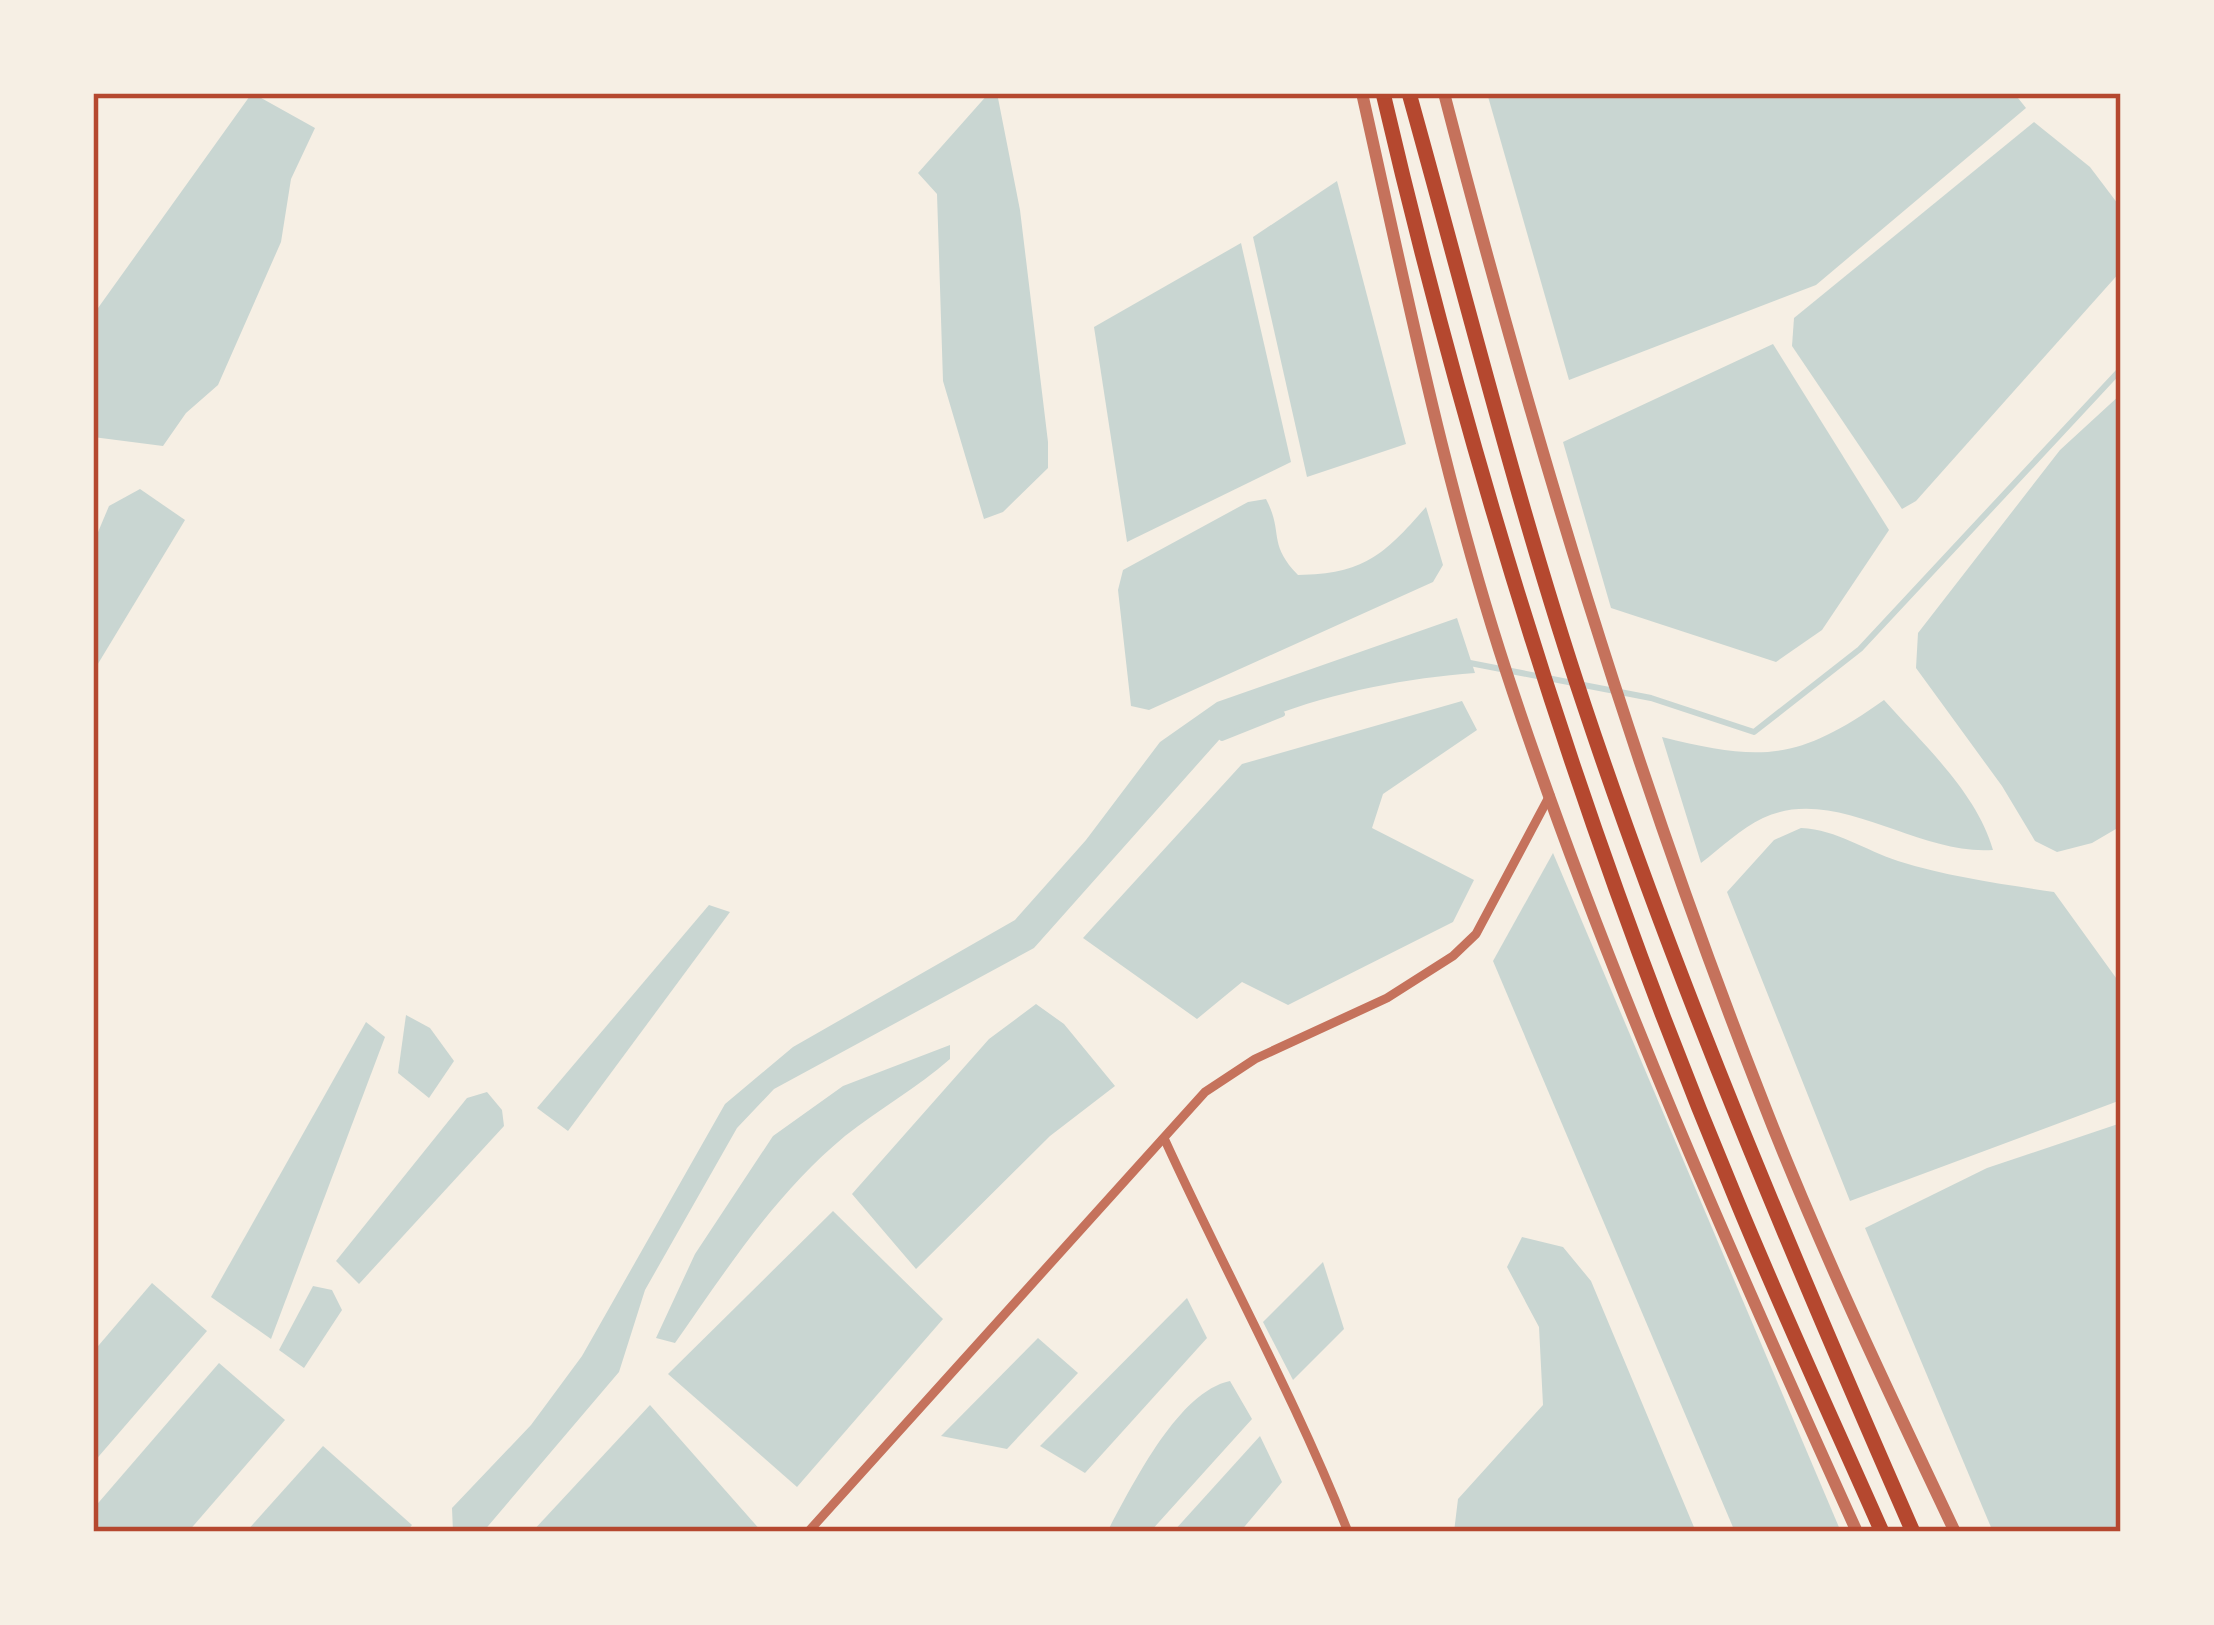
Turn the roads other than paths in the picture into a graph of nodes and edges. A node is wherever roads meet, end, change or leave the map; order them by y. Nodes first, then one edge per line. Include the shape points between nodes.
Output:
1 (1362, 93) edge
2 (1383, 93) edge
3 (1409, 93) edge
4 (1444, 93) edge
5 (1550, 795) junction
6 (1164, 1138) junction
7 (808, 1532) edge
8 (1348, 1532) edge
9 (1857, 1532) edge
10 (1882, 1532) edge
11 (1913, 1532) edge
12 (1955, 1532) edge

1 - 5 street via 1440,442
2 - 10 highway via 1431,299 1550,697 1735,1198
3 - 11 highway via 1561,634 1648,891 1787,1246
4 - 12 street via 1623,716 1761,1099
5 - 6 street via 1476,934 1453,956 1387,998 1255,1059 1205,1092
5 - 9 street via 1678,1136
6 - 7 street
6 - 8 street

